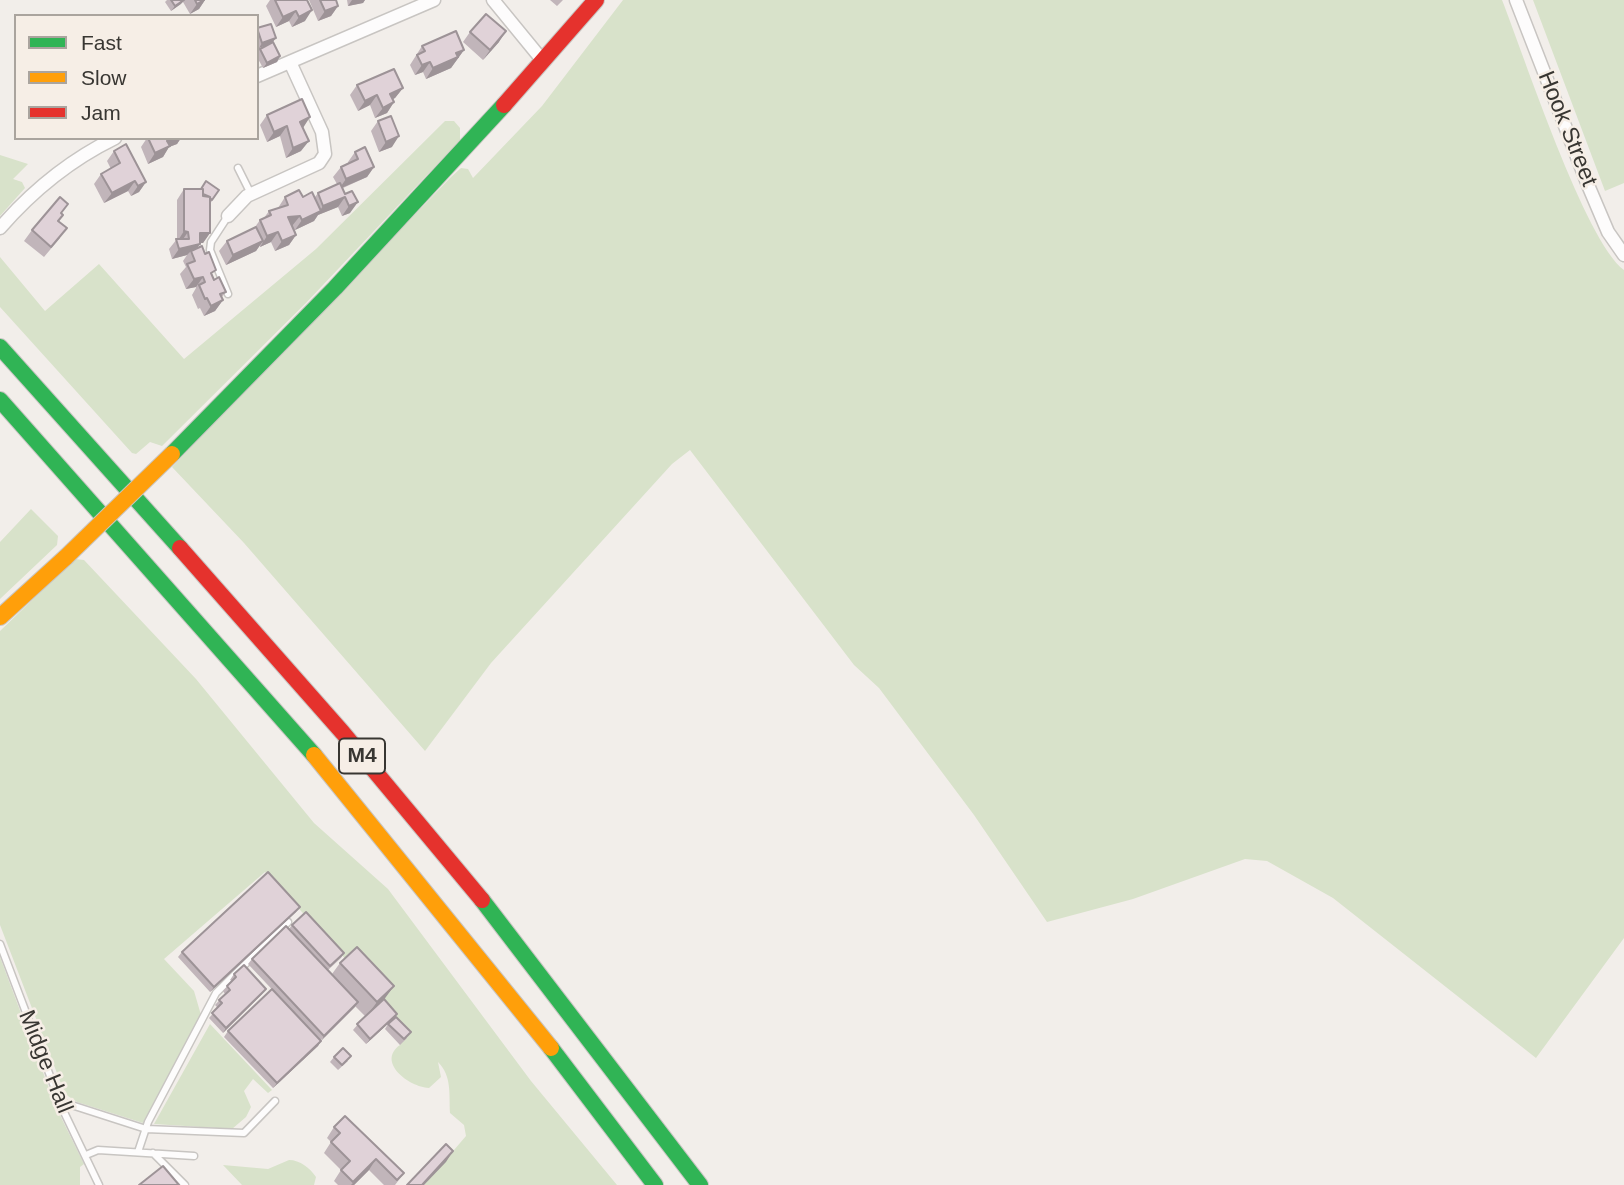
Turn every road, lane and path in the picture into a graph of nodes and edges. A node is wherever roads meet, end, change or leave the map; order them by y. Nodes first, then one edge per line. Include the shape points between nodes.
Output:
1 (434, 0) edge
2 (493, 0) edge
3 (596, 0) edge
4 (1516, 0) edge
5 (543, 61) junction
6 (290, 62) junction
7 (259, 75) edge
8 (111, 140) edge
9 (238, 168) dead end
10 (250, 194) junction
11 (228, 216) joint
12 (0, 228) edge
13 (1624, 255) edge
14 (228, 294) edge
15 (0, 348) edge
16 (0, 400) edge
17 (0, 617) edge
18 (288, 922) edge
19 (0, 944) edge
20 (59, 1101) junction
21 (275, 1101) dead end
22 (146, 1129) junction
23 (138, 1152) junction
24 (153, 1153) junction
25 (86, 1155) junction
26 (194, 1156) dead end
27 (98, 1181) edge
28 (185, 1185) edge
29 (656, 1185) edge
30 (699, 1185) edge

1 - 6 street
2 - 5 street
3 - 5 main road
4 - 13 street, Hook Street via 1593,197
5 - 17 main road, bridge via 333,293
6 - 7 street
6 - 10 street via 322,132 325,155 319,163
8 - 12 street via 65,167
9 - 10 lane
10 - 11 street
11 - 14 lane via 210,250
15 - 30 main road, M4 via 397,798 554,992
16 - 29 main road, M4 via 338,784 514,999
18 - 22 lane via 216,993
19 - 20 lane, Midge Hall
20 - 22 lane
20 - 25 lane, Midge Hall
21 - 22 lane via 244,1133
22 - 23 lane
23 - 24 lane
23 - 25 lane via 98,1150
24 - 26 lane
24 - 28 lane
25 - 27 lane, Midge Hall

